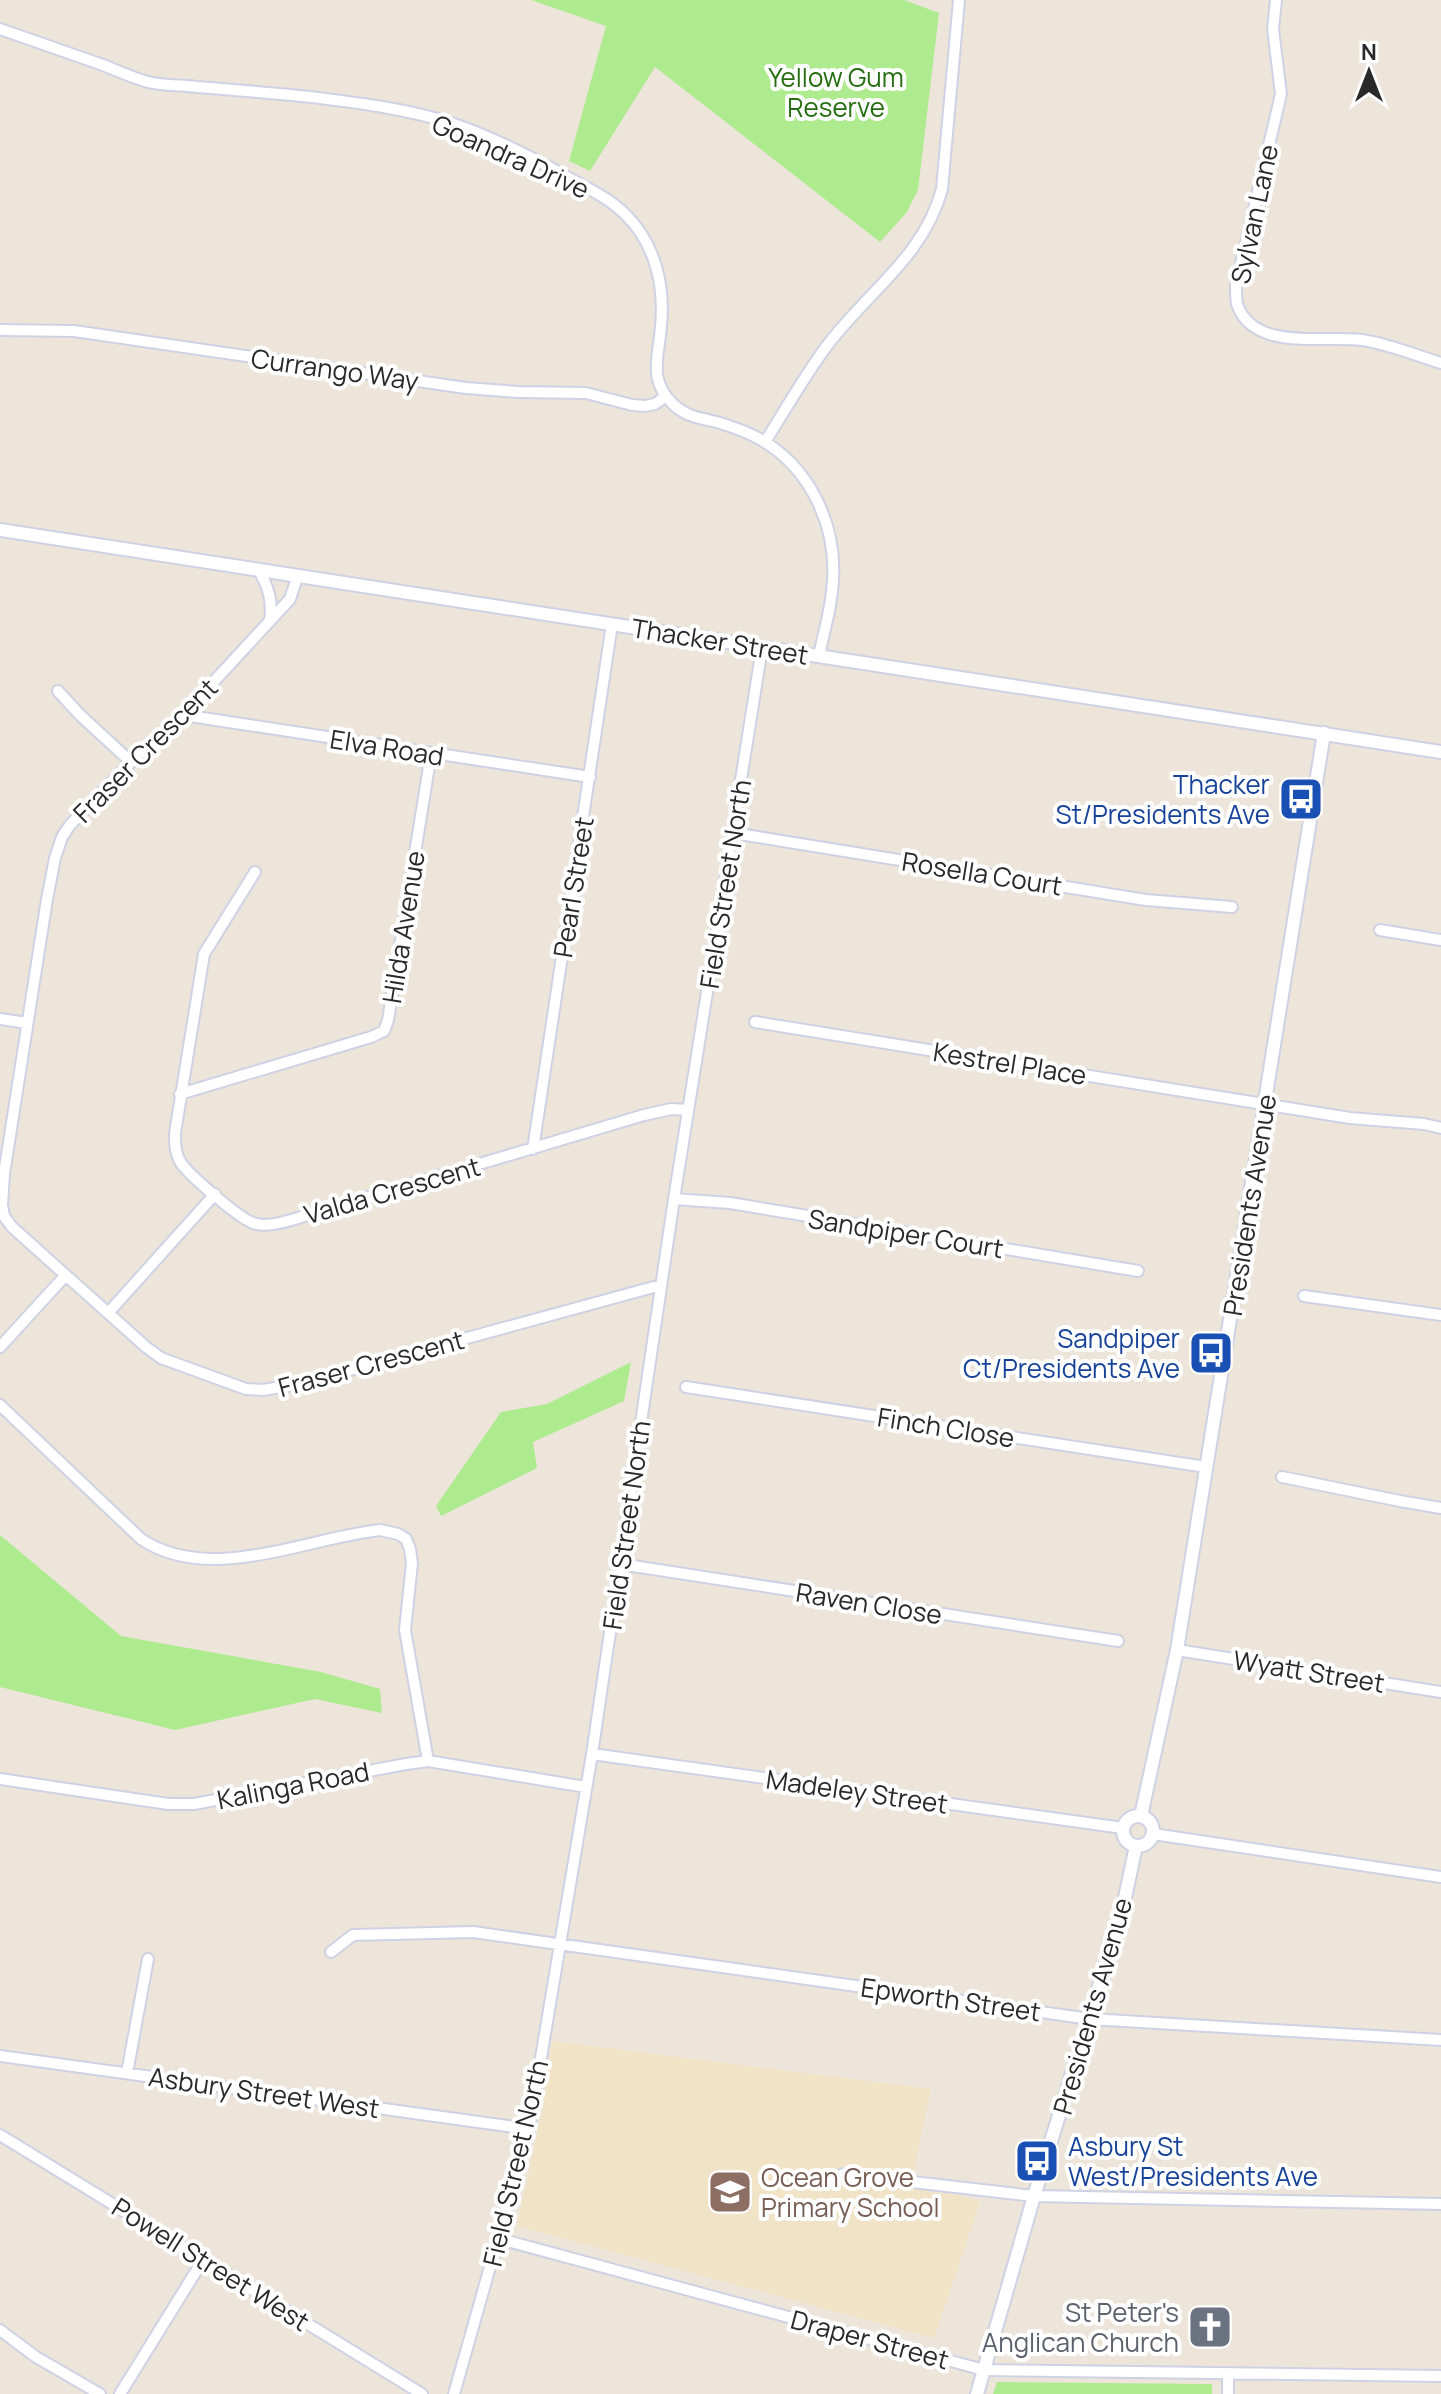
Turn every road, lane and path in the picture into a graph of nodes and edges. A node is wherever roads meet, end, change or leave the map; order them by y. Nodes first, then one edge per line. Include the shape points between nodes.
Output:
1 (959, 0) edge
2 (1276, 0) edge
3 (0, 29) edge
4 (0, 330) edge
5 (1441, 363) edge
6 (666, 396) junction
7 (765, 442) junction
8 (0, 530) edge
9 (258, 569) junction
10 (298, 575) junction
11 (270, 620) junction
12 (612, 624) junction
13 (762, 648) junction
14 (819, 656) junction
15 (58, 691) dead end
16 (183, 715) junction
17 (1324, 733) junction
18 (1441, 752) edge
19 (431, 754) junction
20 (131, 762) junction
21 (590, 777) junction
22 (733, 833) junction
23 (255, 872) dead end
24 (1232, 907) dead end
25 (1380, 930) dead end
26 (1441, 940) edge
27 (0, 1019) edge
28 (755, 1022) dead end
29 (27, 1023) junction
30 (180, 1094) junction
31 (1266, 1105) junction
32 (688, 1110) junction
33 (1441, 1128) edge
34 (533, 1149) junction
35 (215, 1194) junction
36 (674, 1199) junction
37 (1138, 1271) dead end
38 (65, 1276) junction
39 (661, 1285) junction
40 (1304, 1296) dead end
41 (109, 1312) junction
42 (1441, 1315) edge
43 (0, 1347) edge
44 (686, 1387) dead end
45 (0, 1405) edge
46 (1206, 1467) junction
47 (1282, 1477) dead end
48 (1441, 1508) edge
49 (620, 1564) junction
50 (1118, 1641) dead end
51 (1177, 1650) junction
52 (1441, 1692) edge
53 (592, 1754) junction
54 (428, 1761) junction
55 (0, 1779) edge
56 (586, 1787) junction
57 (1141, 1816) junction
58 (1123, 1828) junction
59 (1153, 1834) junction
60 (1136, 1846) junction
61 (1441, 1877) edge
62 (559, 1944) junction
63 (331, 1952) dead end
64 (148, 1959) dead end
65 (1090, 2019) junction
66 (1441, 2040) edge
67 (0, 2056) edge
68 (127, 2073) junction
69 (529, 2129) junction
70 (0, 2135) edge
71 (843, 2174) dead end
72 (1034, 2196) junction
73 (1441, 2204) edge
74 (500, 2239) junction
75 (203, 2260) junction
76 (0, 2330) edge
77 (984, 2370) junction
78 (1228, 2373) junction
79 (1441, 2376) edge
80 (100, 2394) edge
81 (120, 2394) edge
82 (422, 2394) edge
83 (454, 2394) edge
84 (977, 2394) edge
85 (1228, 2394) edge

1 - 7 street via 942,189 933,216 917,244 826,347
2 - 5 street, Sylvan Lane via 1273,29 1281,94 1236,285 1237,304 1261,332 1284,338 1364,340
3 - 6 street, Goandra Drive via 150,82 408,112 454,124 556,170 625,214 654,257 661,328 655,361
4 - 6 street, Currango Way via 74,331 466,388 586,393 632,405 655,404
6 - 7 street via 686,414
7 - 14 street via 799,470 828,528 832,591
8 - 9 street, Thacker Street
9 - 10 street, Thacker Street
9 - 11 street via 271,601
10 - 11 street, Fraser Crescent via 290,599
10 - 12 street, Thacker Street
11 - 16 street, Fraser Crescent
12 - 13 street, Thacker Street
12 - 21 street, Pearl Street
13 - 14 street, Thacker Street
13 - 22 street, Field Street North
14 - 17 street, Thacker Street
15 - 20 street
16 - 19 street, Elva Road
16 - 20 street, Fraser Crescent
17 - 18 street, Thacker Street
17 - 31 street, Presidents Avenue
19 - 21 street, Elva Road
19 - 30 street, Hilda Avenue via 384,1031
20 - 29 street, Fraser Crescent via 62,837
21 - 34 street, Pearl Street
22 - 24 street, Rosella Court via 1146,900
22 - 32 street, Field Street North
23 - 30 street, Valda Crescent via 204,954
25 - 26 street
27 - 29 street
28 - 31 street, Kestrel Place
29 - 38 street, Fraser Crescent via 2,1205 12,1227
30 - 35 street, Valda Crescent via 177,1155
31 - 33 street, Kestrel Place
31 - 46 street, Presidents Avenue
32 - 34 street, Valda Crescent via 659,1111
32 - 36 street, Field Street North
34 - 35 street, Valda Crescent via 272,1224 255,1224
35 - 41 street
36 - 37 street, Sandpiper Court via 730,1203
36 - 39 street, Field Street North
38 - 41 street, Fraser Crescent
38 - 43 street
39 - 41 street, Fraser Crescent via 263,1390 229,1385 161,1358
39 - 49 street, Field Street North
40 - 42 street
44 - 46 street, Finch Close
45 - 54 street via 158,1550 193,1558 249,1556 380,1530 406,1539 412,1563 405,1630
46 - 51 street, Presidents Avenue
47 - 48 street
49 - 50 street, Raven Close
49 - 53 street, Field Street North
51 - 52 street, Wyatt Street
51 - 57 street, Presidents Avenue
53 - 56 street, Field Street North
53 - 58 street, Madeley Street
54 - 55 street, Kalinga Road via 194,1804
54 - 56 street, Kalinga Road
56 - 62 street, Field Street North
57 - 58 street via 1129,1818
57 - 59 street via 1151,1822
58 - 60 street via 1125,1840
59 - 60 street via 1147,1844
59 - 61 street
60 - 65 street, Presidents Avenue
62 - 63 street, Epworth Street via 473,1932 353,1935
62 - 65 street, Epworth Street
62 - 69 street, Field Street North
64 - 68 street
65 - 66 street, Epworth Street
65 - 72 street, Presidents Avenue
67 - 68 street, Asbury Street West
68 - 69 street, Asbury Street West
69 - 74 street, Field Street North
70 - 75 street, Powell Street West
71 - 72 street
72 - 73 street
72 - 77 street, Presidents Avenue
74 - 77 street, Draper Street
74 - 83 street, Field Street North
75 - 81 street
75 - 82 street, Powell Street West
76 - 80 street
77 - 78 street, Draper Street
77 - 84 street, Presidents Avenue
78 - 79 street, Draper Street
78 - 85 street

